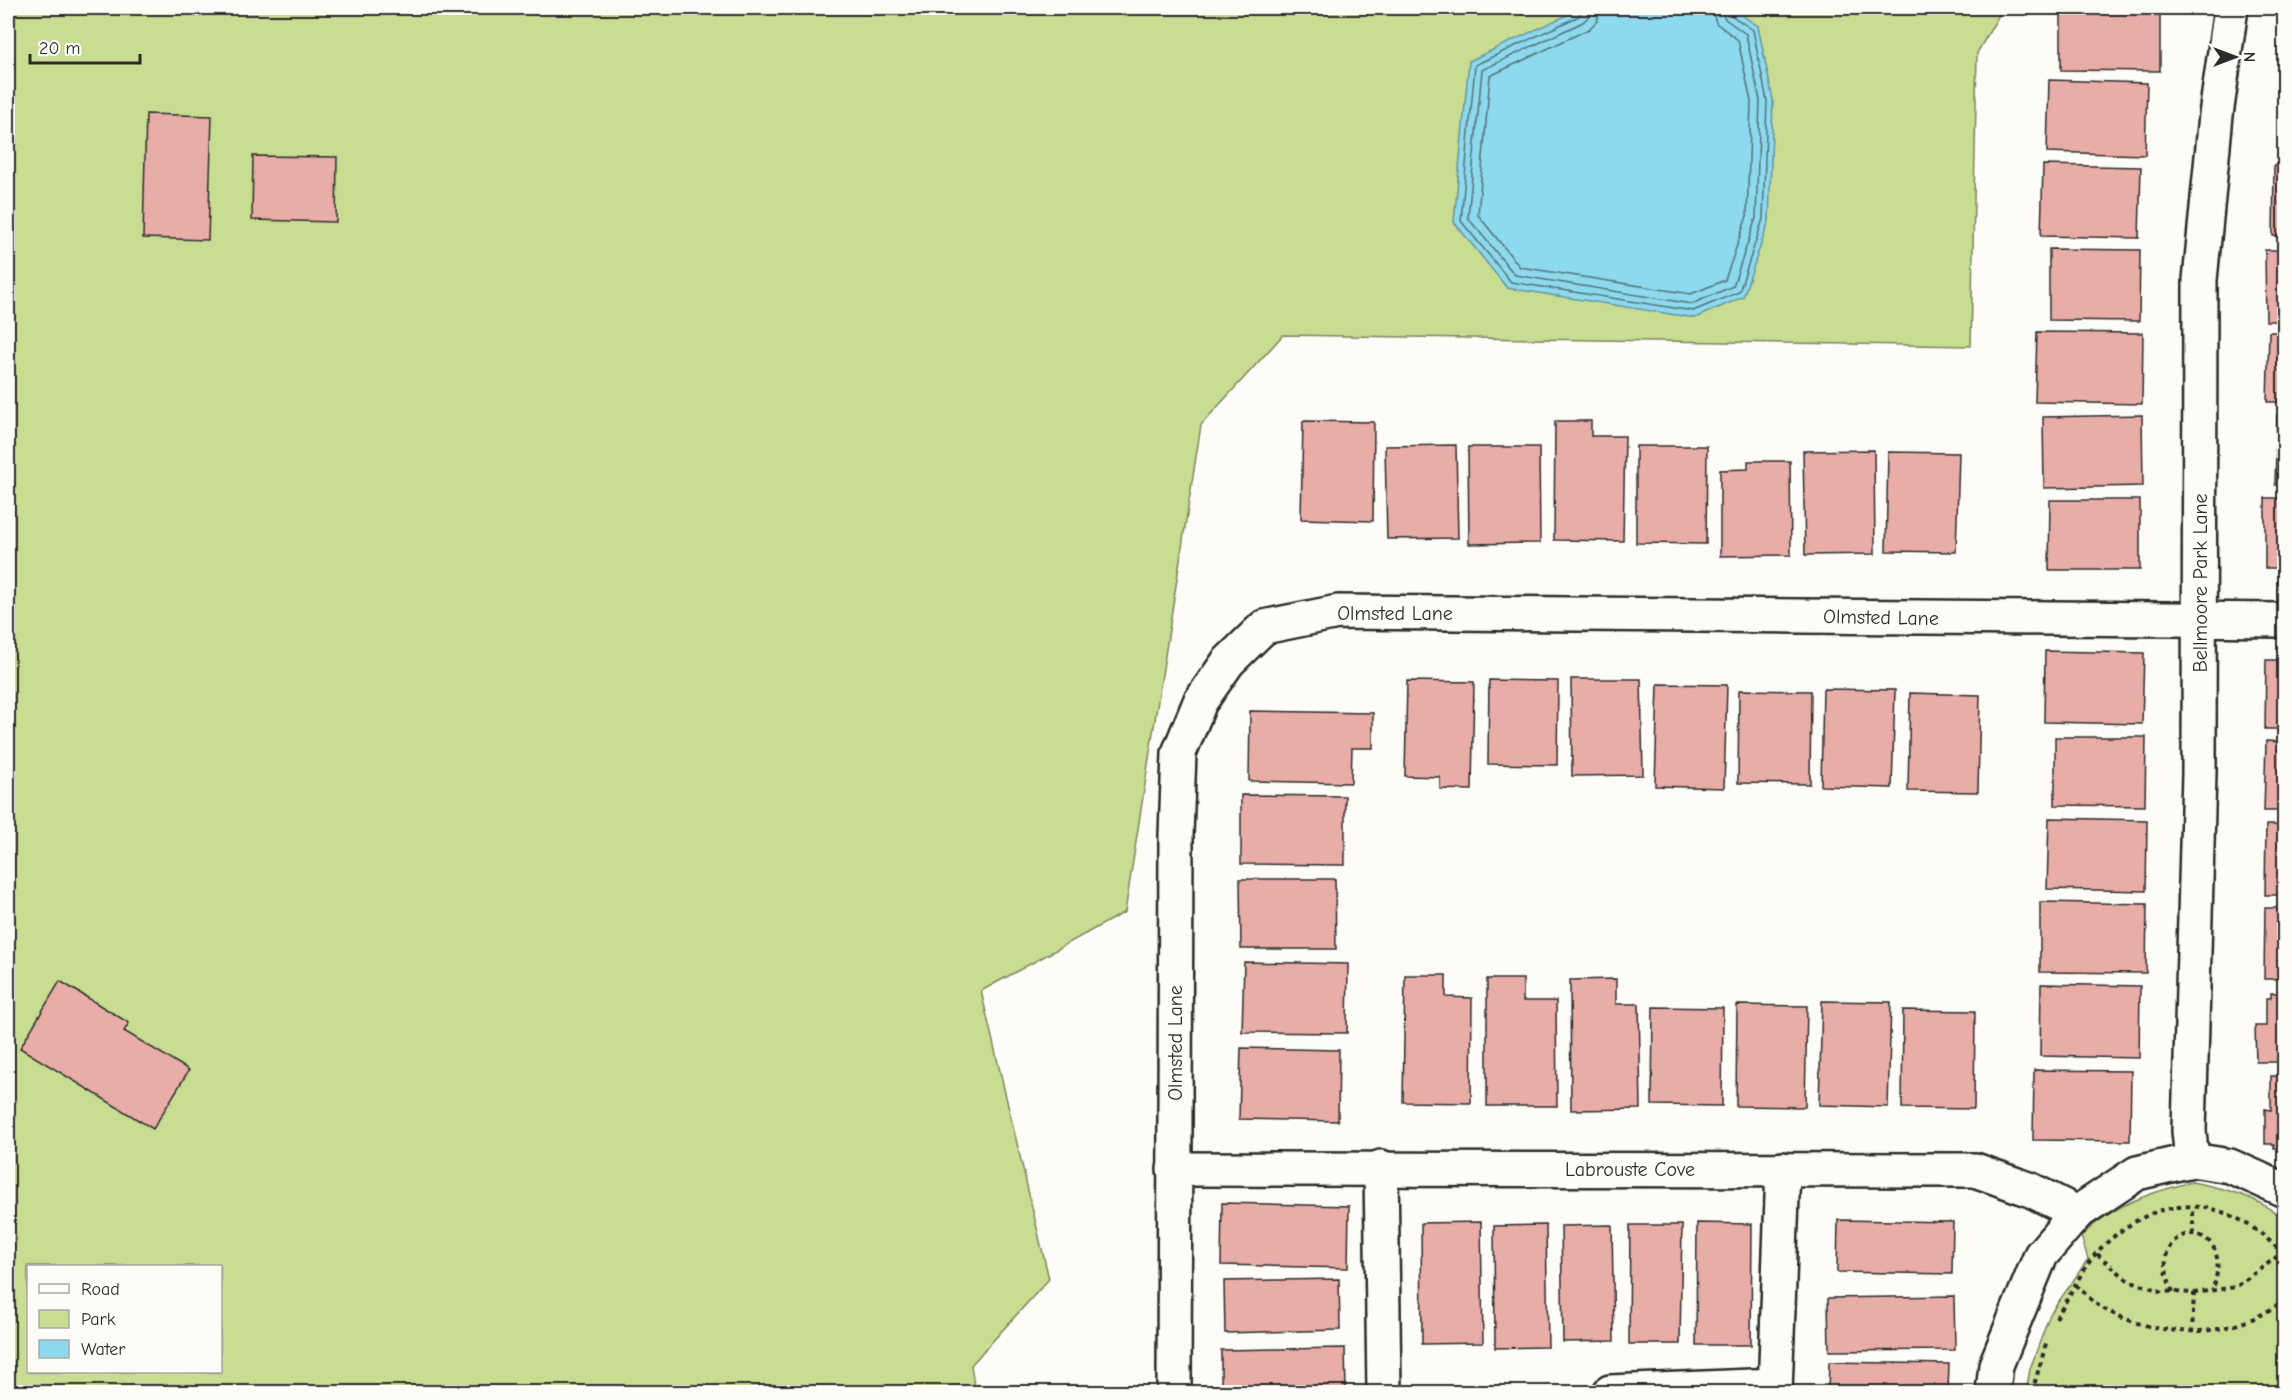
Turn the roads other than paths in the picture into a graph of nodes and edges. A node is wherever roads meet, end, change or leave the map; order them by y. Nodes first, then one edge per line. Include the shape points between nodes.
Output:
1 (2230, 8) edge
2 (2201, 620) junction
3 (2284, 620) edge
4 (2192, 1160) junction
5 (1381, 1167) junction
6 (1174, 1169) junction
7 (1783, 1169) junction
8 (2284, 1190) edge
9 (2077, 1213) junction
10 (1775, 1389) edge
11 (1174, 1392) edge
12 (1384, 1392) edge
13 (1610, 1392) edge
14 (1993, 1392) edge

1 - 2 street, Bellmoore Park Lane via 2200,280
2 - 3 street, Olmsted Lane
2 - 4 street, Bellmoore Park Lane via 2189,1131
2 - 6 street, Olmsted Lane via 1338,612 1264,627 1228,662 1200,702 1179,753
4 - 8 street via 2230,1166
4 - 9 street via 2138,1173
5 - 6 street, Labrouste Cove
5 - 7 street, Labrouste Cove
5 - 12 street
6 - 11 street, Olmsted Lane
7 - 9 street, Labrouste Cove via 1975,1170 2031,1190
7 - 10 street
9 - 14 street via 2041,1255 1996,1365
10 - 13 street

